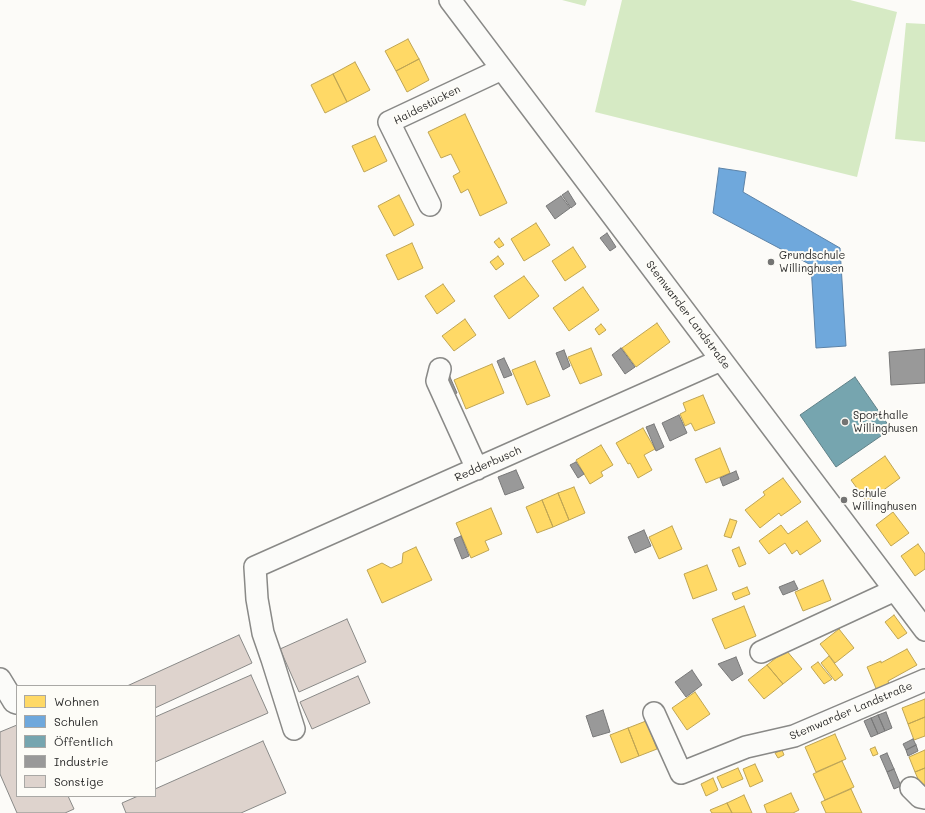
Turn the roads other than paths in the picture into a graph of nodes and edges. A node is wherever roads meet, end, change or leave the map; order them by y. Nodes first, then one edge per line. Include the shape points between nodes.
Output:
1 (450, 0) edge
2 (502, 69) junction
3 (430, 205) dead end
4 (721, 360) junction
5 (440, 369) dead end
6 (477, 469) junction
7 (895, 590) junction
8 (925, 630) edge
9 (761, 652) dead end
10 (0, 679) edge
11 (925, 680) edge
12 (16, 703) edge
13 (654, 714) dead end
14 (294, 729) dead end

1 - 2 street, Stemwarder Landstraße
2 - 3 street, Haidestücken via 389,122
2 - 4 street, Stemwarder Landstraße
4 - 6 street, Redderbusch
4 - 7 street, Stemwarder Landstraße
5 - 6 street via 437,382
6 - 14 street, Redderbusch via 255,568 262,633
7 - 8 street, Stemwarder Landstraße
7 - 9 street
10 - 12 street
11 - 13 street, Stemwarder Landstraße via 794,736 746,747 681,773

